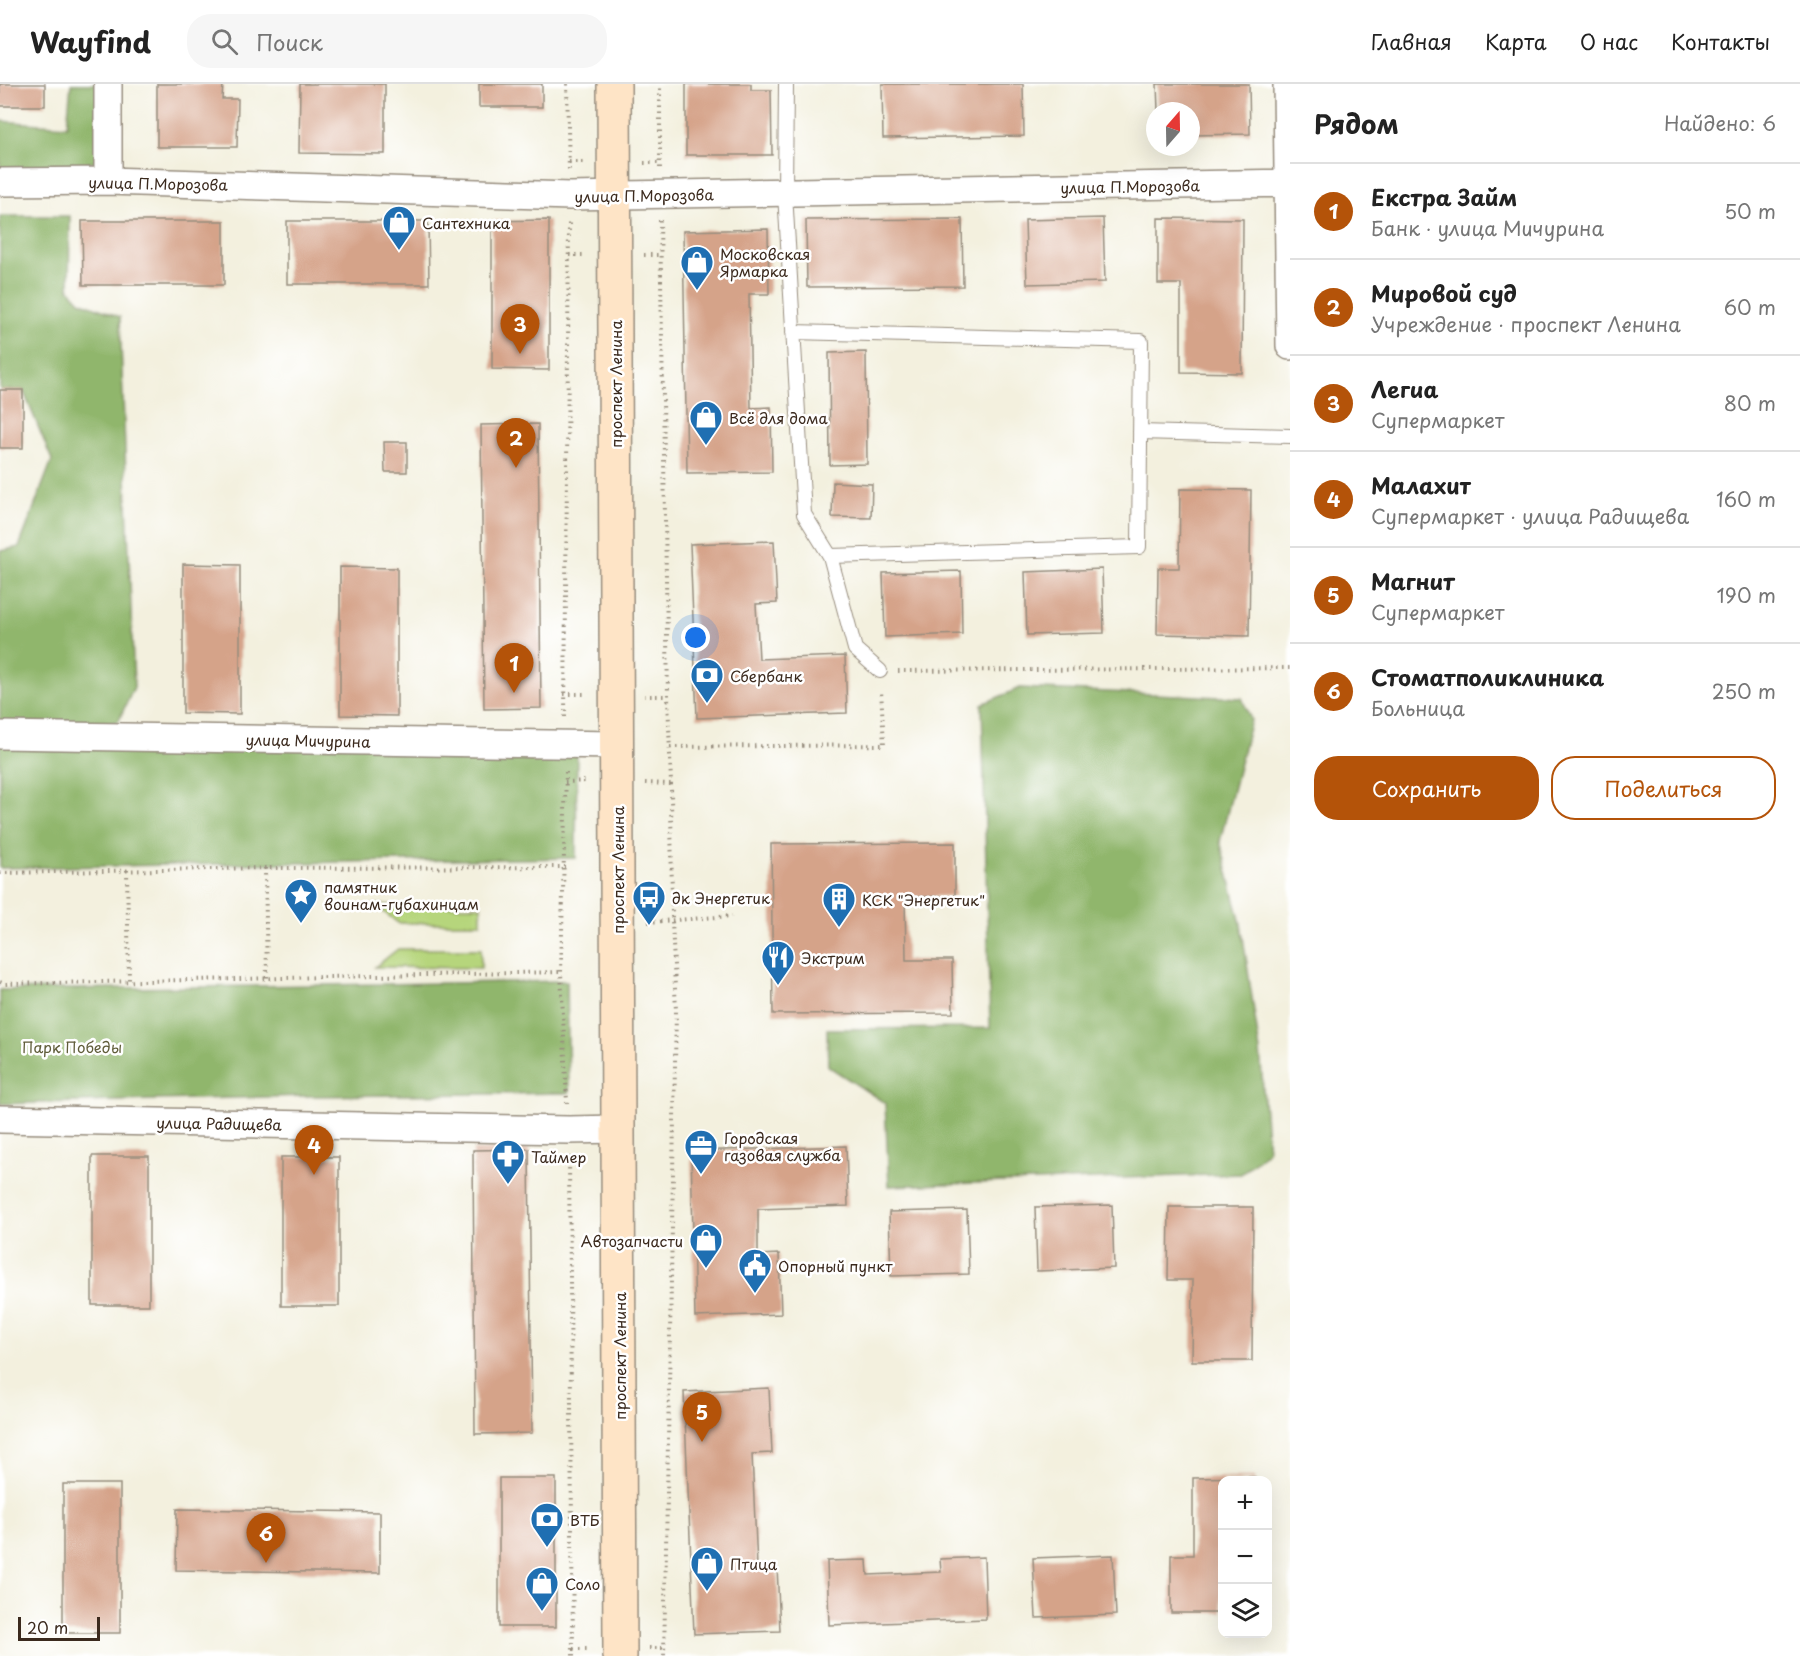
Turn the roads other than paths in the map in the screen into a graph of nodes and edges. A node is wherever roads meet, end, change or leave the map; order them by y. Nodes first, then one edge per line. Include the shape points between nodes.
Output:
1 (108, 84) edge
2 (614, 84) edge
3 (786, 84) edge
4 (1287, 84) edge
5 (108, 181) junction
6 (0, 182) edge
7 (1288, 183) junction
8 (785, 193) junction
9 (614, 196) junction
10 (1289, 286) edge
11 (793, 332) junction
12 (1290, 346) edge
13 (1140, 432) junction
14 (1290, 436) edge
15 (830, 556) junction
16 (879, 671) road end
17 (0, 735) edge
18 (616, 745) junction
19 (0, 1119) edge
20 (618, 1129) junction
21 (620, 1656) edge

1 - 5 street
2 - 9 main road, проспект Ленина
3 - 8 lane
4 - 7 street
5 - 6 street, улица П.Морозова
5 - 9 street, улица П.Морозова
7 - 8 street, улица П.Морозова
7 - 10 street
8 - 9 street, улица П.Морозова
8 - 11 lane
9 - 18 main road, проспект Ленина
10 - 12 street
11 - 13 lane via 1141,341
11 - 15 lane via 804,514
13 - 14 lane
13 - 15 lane via 1139,547
15 - 16 lane via 855,649
17 - 18 street, улица Мичурина
18 - 20 main road, проспект Ленина
19 - 20 street, улица Радищева
20 - 21 main road, проспект Ленина

